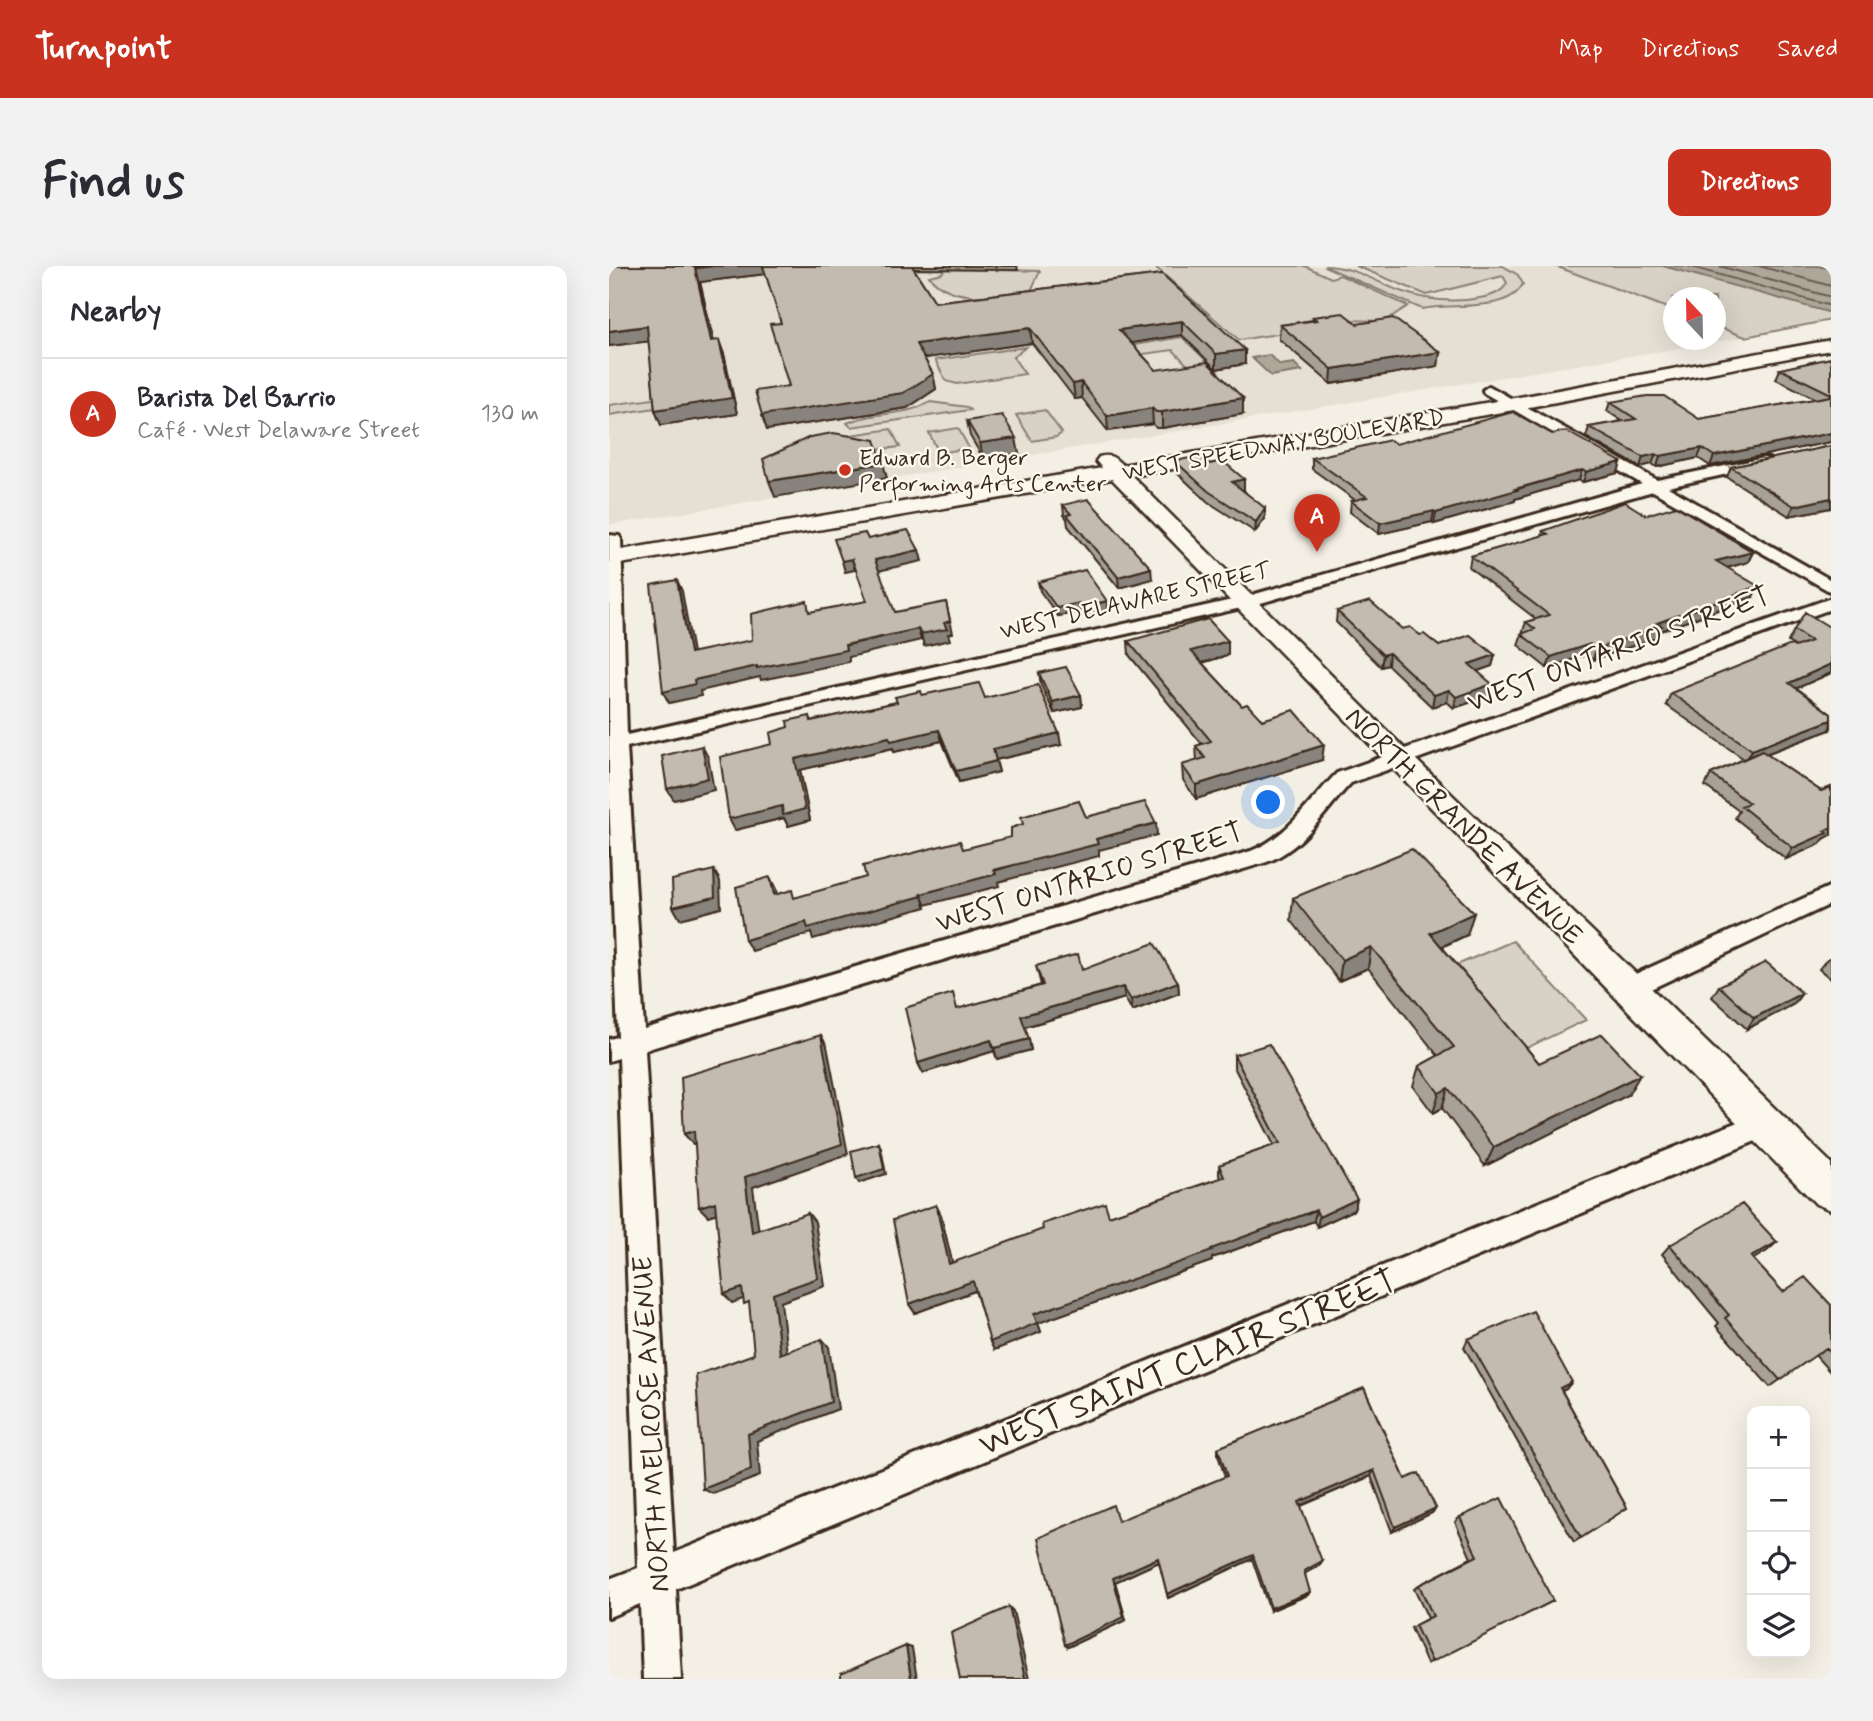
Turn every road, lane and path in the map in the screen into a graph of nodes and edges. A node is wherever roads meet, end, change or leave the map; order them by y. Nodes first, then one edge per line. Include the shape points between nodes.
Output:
1 (1831, 331) edge
2 (1831, 345) edge
3 (1489, 390) junction
4 (1514, 404) junction
5 (1777, 459) edge
6 (1110, 465) junction
7 (1656, 485) junction
8 (611, 549) edge
9 (1831, 587) edge
10 (1244, 602) junction
11 (1831, 603) edge
12 (613, 744) edge
13 (1397, 758) junction
14 (1831, 894) edge
15 (1629, 988) junction
16 (620, 1046) edge
17 (1765, 1124) junction
18 (1831, 1191) edge
19 (659, 1578) junction
20 (609, 1598) edge
21 (662, 1679) edge

1 - 3 main road, WEST SPEEDWAY BOULEVARD
2 - 4 main road, WEST SPEEDWAY BOULEVARD
3 - 4 street
3 - 6 main road, WEST SPEEDWAY BOULEVARD
4 - 6 main road, WEST SPEEDWAY BOULEVARD
4 - 7 street
5 - 7 street, WEST DELAWARE STREET
6 - 8 main road, WEST SPEEDWAY BOULEVARD
6 - 10 main road, NORTH GRANDE AVENUE
7 - 9 street
7 - 10 street, WEST DELAWARE STREET
8 - 12 street, NORTH MELROSE AVENUE
10 - 12 street, WEST DELAWARE STREET
10 - 13 main road, NORTH GRANDE AVENUE
11 - 13 street, WEST ONTARIO STREET
12 - 16 street, NORTH MELROSE AVENUE
13 - 15 main road, NORTH GRANDE AVENUE
13 - 16 street, WEST ONTARIO STREET via 1344,778 1275,849
14 - 15 street
15 - 17 main road, NORTH GRANDE AVENUE
16 - 19 street, NORTH MELROSE AVENUE
17 - 18 main road, NORTH GRANDE AVENUE
17 - 19 street, WEST SAINT CLAIR STREET
19 - 20 street, WEST SAINT CLAIR STREET
19 - 21 street, NORTH MELROSE AVENUE

